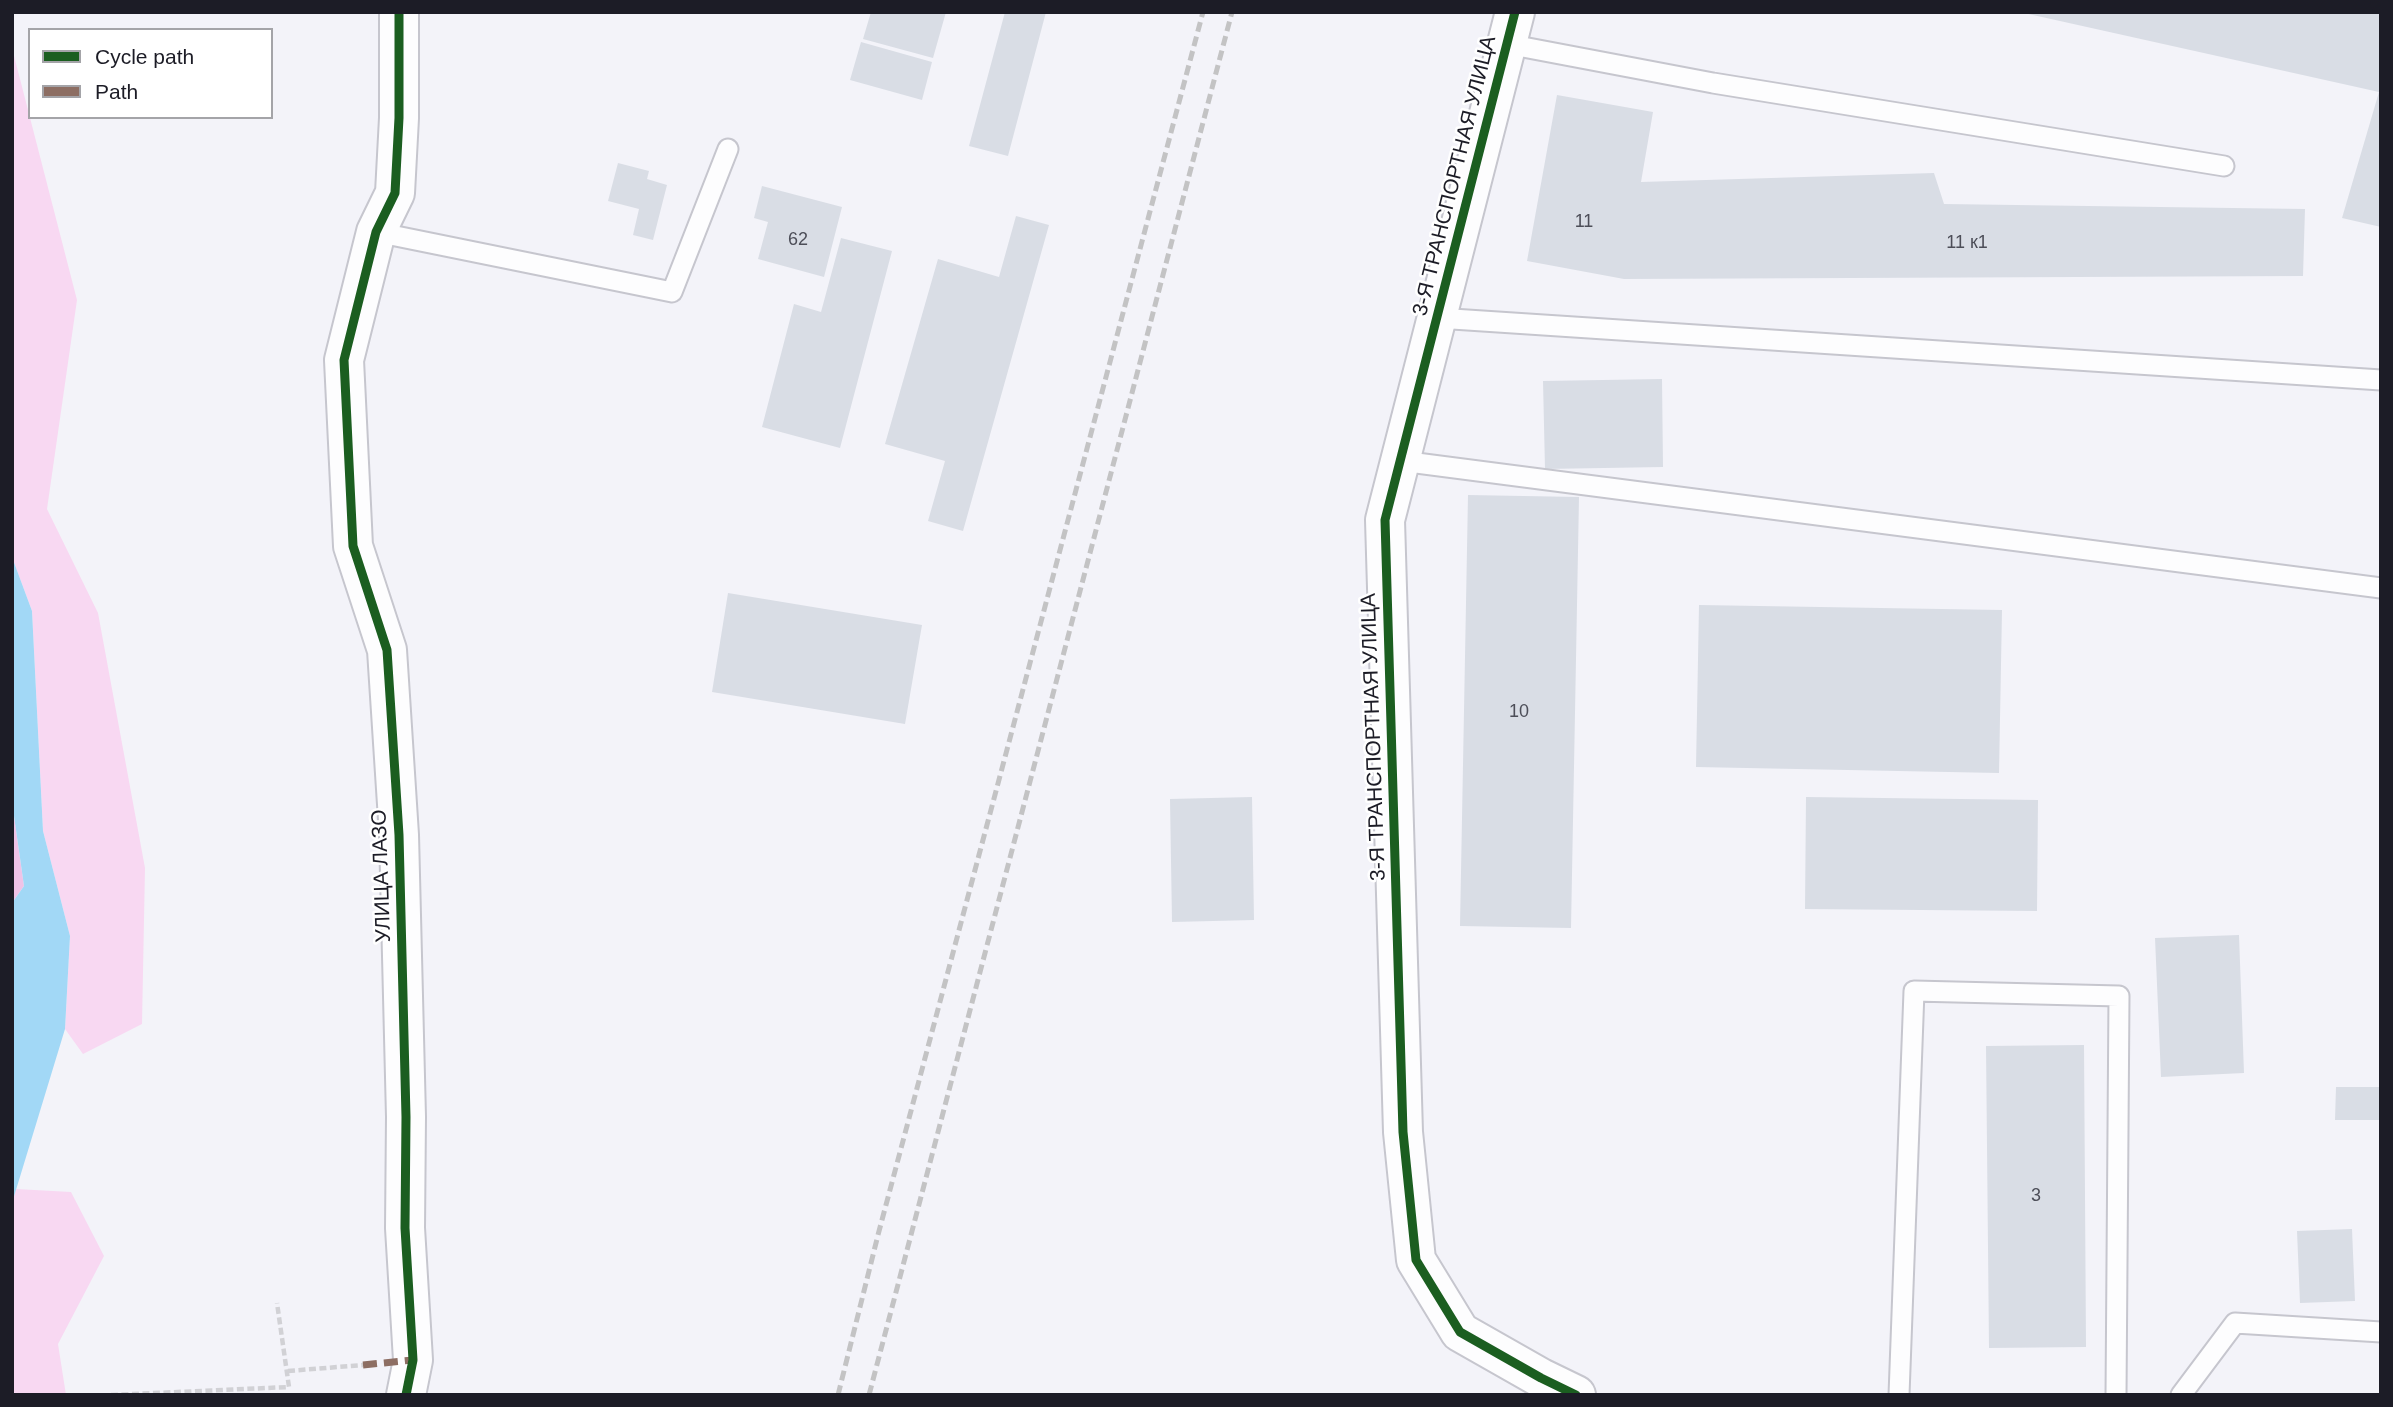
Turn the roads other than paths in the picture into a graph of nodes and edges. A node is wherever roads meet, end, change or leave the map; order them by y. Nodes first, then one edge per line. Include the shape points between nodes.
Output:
1 (398, 12) edge
2 (1511, 28) edge
3 (728, 149) dead end
4 (2224, 166) dead end
5 (376, 232) junction
6 (1437, 318) junction
7 (2381, 380) edge
8 (1401, 461) junction
9 (2381, 588) edge
10 (2381, 1332) edge
11 (406, 1395) edge
12 (1576, 1395) edge
13 (1899, 1395) edge
14 (2116, 1395) edge
15 (2181, 1395) edge

1 - 5 street, УЛИЦА ЛАЗО via 395,193
2 - 4 lane via 1713,83
2 - 6 street, 3-Я ТРАНСПОРТНАЯ УЛИЦА
3 - 5 lane via 671,292
5 - 11 street, УЛИЦА ЛАЗО via 344,360 353,546 387,650 396,782 404,993 405,1228 413,1360
6 - 7 lane
6 - 8 street, 3-Я ТРАНСПОРТНАЯ УЛИЦА
8 - 9 lane
8 - 12 street, 3-Я ТРАНСПОРТНАЯ УЛИЦА via 1385,520 1403,1132 1416,1260 1460,1332
10 - 15 lane via 2235,1324
13 - 14 lane via 1914,991 2119,996

